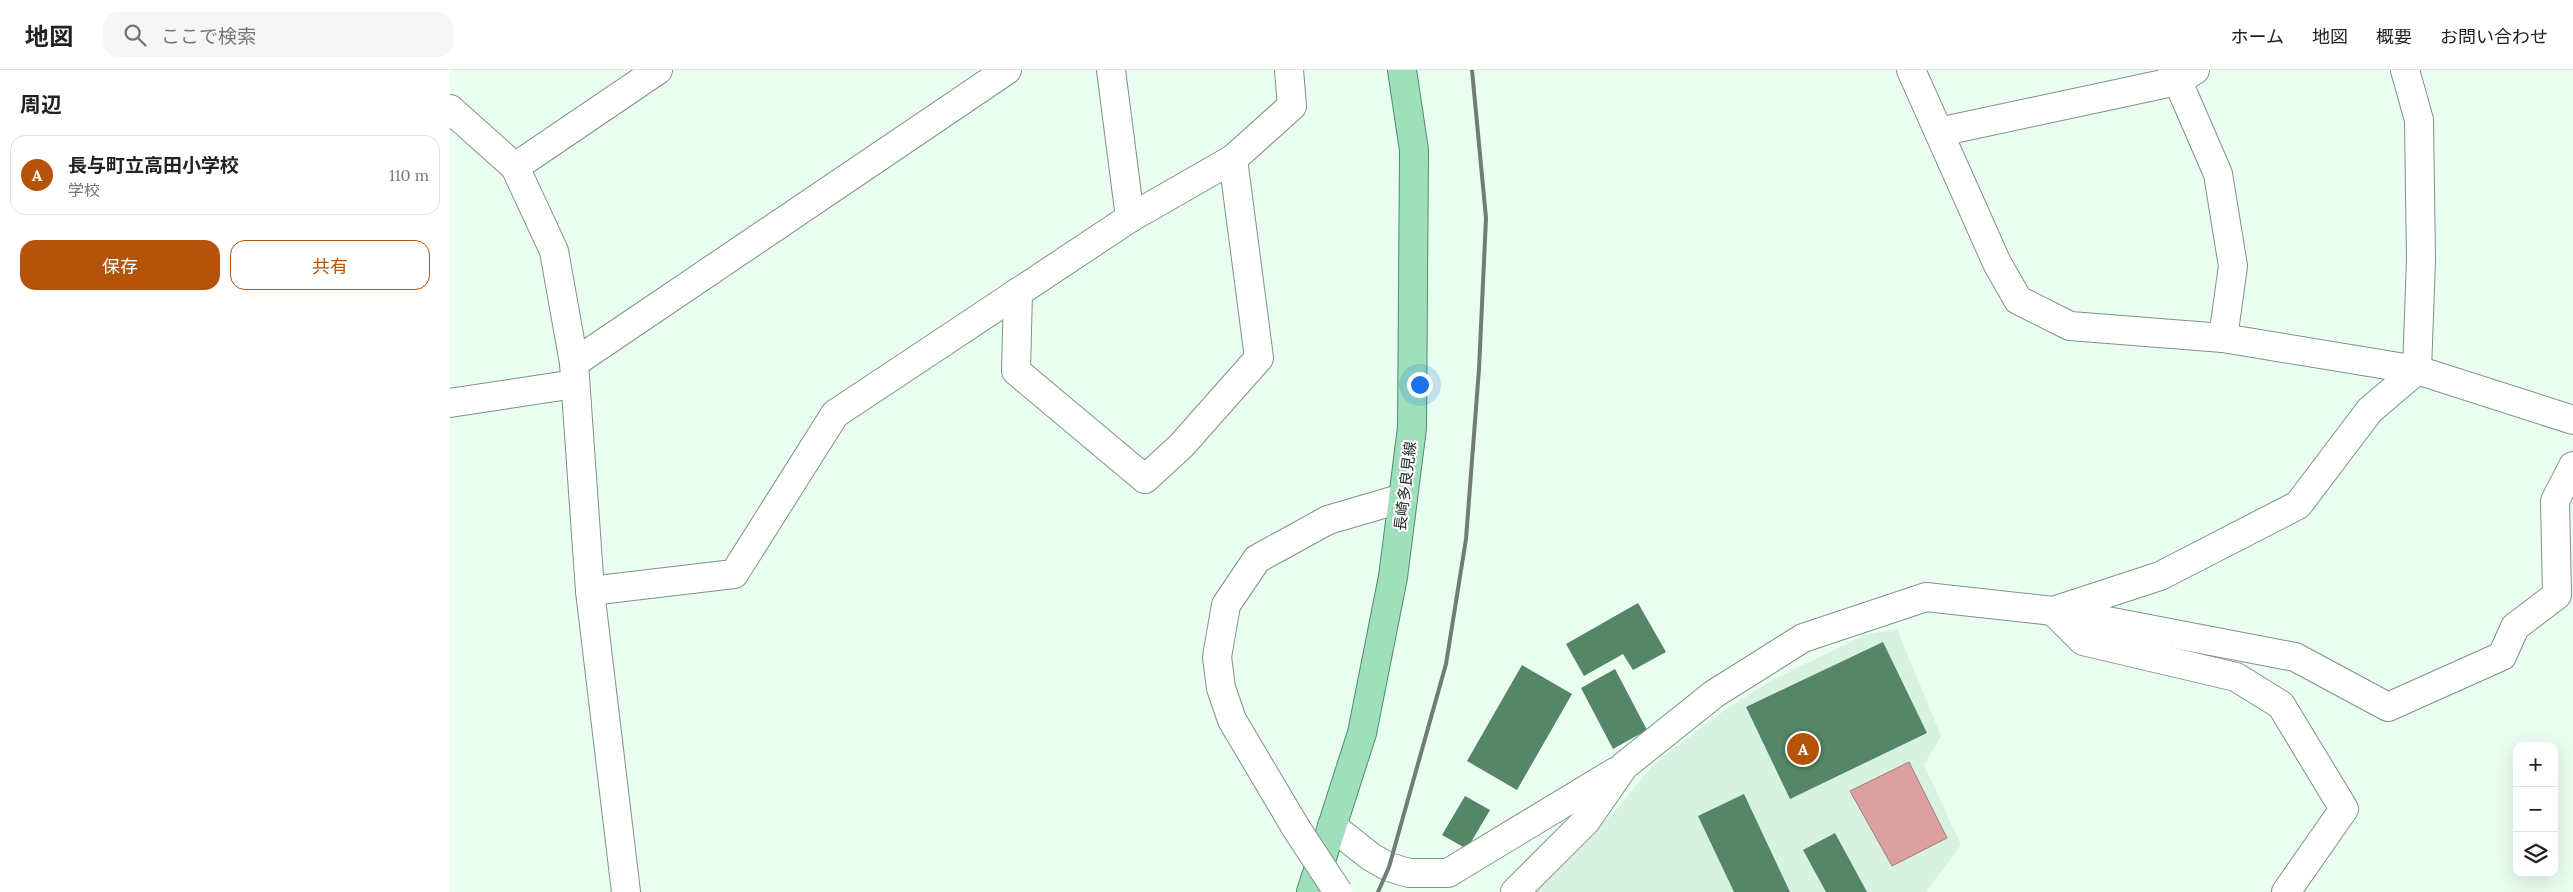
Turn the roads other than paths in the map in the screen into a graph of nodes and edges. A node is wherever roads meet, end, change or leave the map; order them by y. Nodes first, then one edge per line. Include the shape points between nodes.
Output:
1 (658, 70) edge
2 (1007, 70) edge
3 (1111, 70) edge
4 (1289, 70) edge
5 (1402, 70) edge
6 (1911, 70) edge
7 (2405, 70) edge
8 (2182, 74) edge
9 (450, 109) edge
10 (1939, 132) junction
11 (1233, 159) junction
12 (515, 168) junction
13 (1130, 218) junction
14 (1018, 292) junction
15 (2223, 338) junction
16 (2417, 370) junction
17 (574, 373) junction
18 (450, 402) edge
19 (2573, 420) edge
20 (2573, 466) edge
21 (1403, 498) junction
22 (590, 592) junction
23 (2053, 610) junction
24 (1624, 766) junction
25 (1332, 826) junction
26 (626, 892) edge
27 (1311, 892) edge
28 (1338, 892) edge
29 (1515, 892) edge
30 (2286, 892) edge

1 - 12 street
2 - 17 street
3 - 13 street
4 - 11 street via 1292,106
5 - 21 main road, 長崎多良見線 via 1414,150 1412,428
6 - 10 street
7 - 16 street via 2419,120
8 - 10 street
8 - 15 street via 2218,174 2233,266
9 - 12 street
10 - 15 street via 1997,263 2018,300 2070,326
11 - 13 street
11 - 14 street via 1260,358 1181,446 1145,480 1016,371
12 - 17 street via 554,251
13 - 14 street
14 - 22 street via 836,414 734,574
15 - 16 street
16 - 19 street
16 - 23 street via 2370,410 2298,505 2160,576
17 - 18 street
17 - 22 street
20 - 23 street via 2555,501 2557,595 2515,627 2502,656 2388,707 2295,656
21 - 25 main road, 長崎多良見線 via 1393,577 1362,733
21 - 28 street, bridge via 1328,520 1257,559 1226,605 1217,657 1221,688 1232,720
22 - 26 street
23 - 24 street via 1926,597 1803,638 1714,694
23 - 30 street via 2083,641 2236,677 2281,705 2344,808
24 - 25 street via 1448,873 1409,873 1389,867
24 - 29 street via 1586,821
25 - 27 main road, 長崎多良見線

